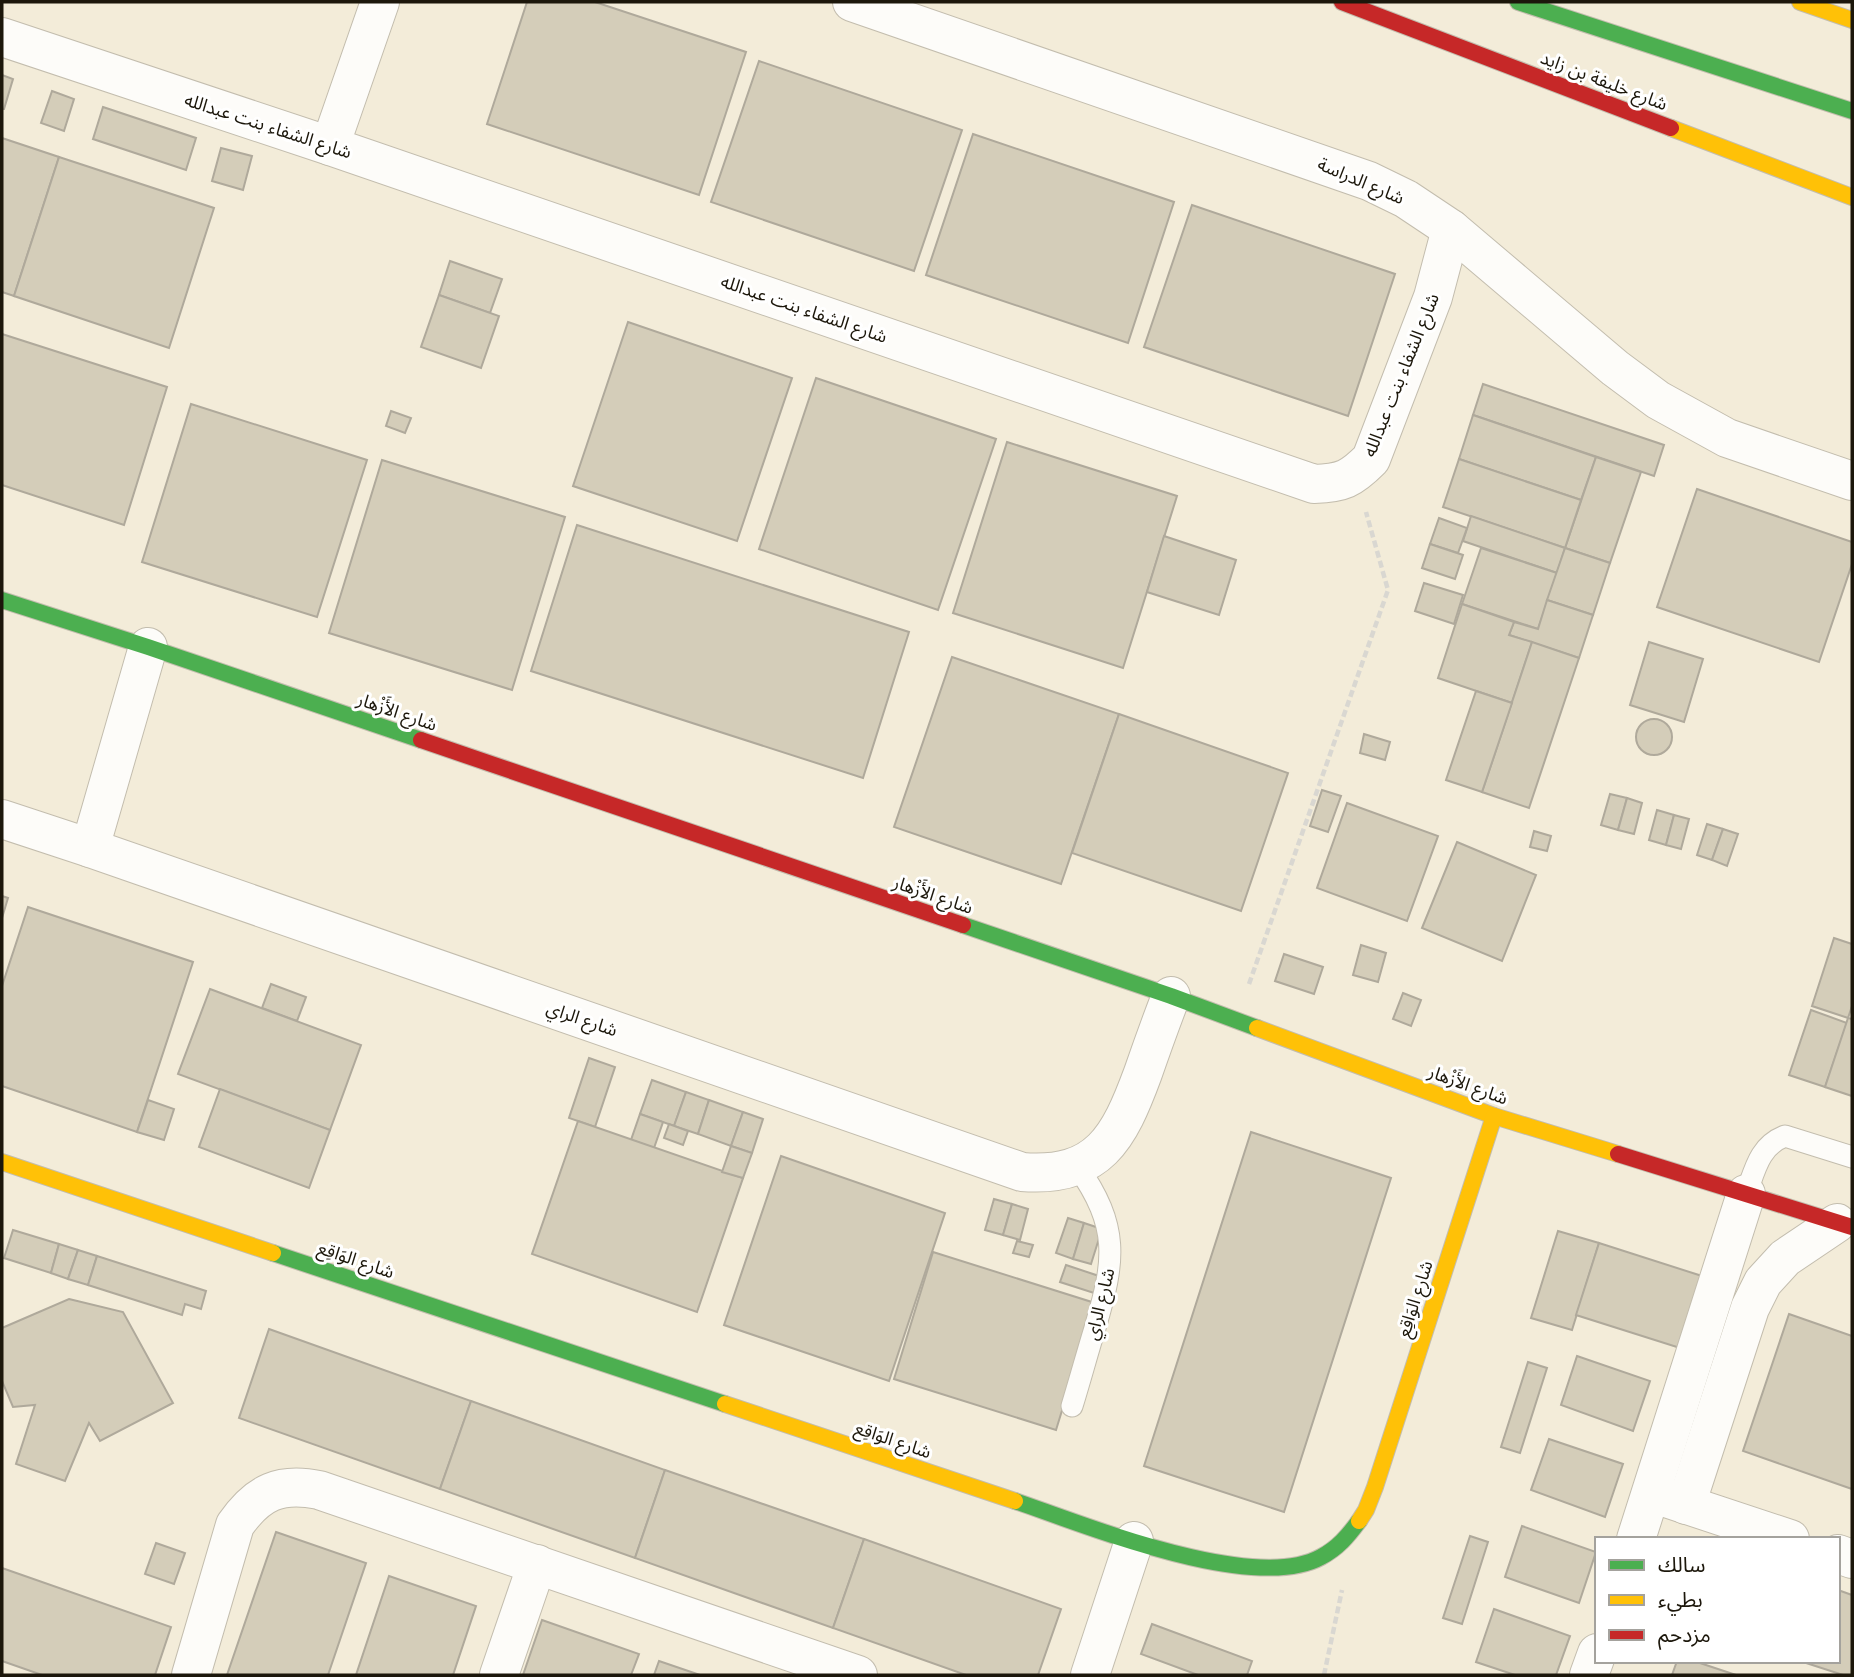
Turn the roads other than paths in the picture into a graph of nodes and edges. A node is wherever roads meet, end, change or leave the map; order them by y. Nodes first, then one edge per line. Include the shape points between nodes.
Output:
1 (380, 2) edge
2 (852, 2) edge
3 (1342, 2) edge
4 (1518, 2) edge
5 (1800, 2) edge
6 (1852, 20) edge
7 (2, 37) edge
8 (1852, 111) edge
9 (330, 146) junction
10 (1852, 197) edge
11 (1451, 229) junction
12 (1852, 481) edge
13 (2, 600) edge
14 (148, 647) junction
15 (2, 819) edge
16 (90, 848) junction
17 (1171, 996) junction
18 (1494, 1116) junction
19 (1852, 1157) edge
20 (2, 1162) edge
21 (1077, 1166) junction
22 (1746, 1194) junction
23 (1845, 1225) edge
24 (1072, 1406) dead end
25 (1669, 1499) junction
26 (1638, 1537) edge
27 (1784, 1537) edge
28 (1134, 1541) junction
29 (537, 1564) junction
30 (1595, 1658) edge
31 (806, 1667) edge
32 (191, 1675) edge
33 (499, 1675) edge
34 (858, 1675) edge
35 (1090, 1675) edge
36 (1589, 1675) edge

1 - 9 street
2 - 11 street, شارع الدراسة via 1369,181
3 - 10 main road, شارع خليفة بن زايد
4 - 8 main road
5 - 6 main road
7 - 9 street, شارع الشفاء بنت عبدالله
9 - 11 street, شارع الشفاء بنت عبدالله via 1314,484 1336,483 1356,474 1371,459 1433,298
11 - 12 street, شارع الدراسة via 1658,400 1727,438
13 - 14 main road, شارع الأَزْهار
14 - 16 street
14 - 17 main road, شارع الأَزْهار
15 - 16 street, شارع الراي
16 - 21 street, شارع الراي via 1004,1166 1041,1173
17 - 18 main road, شارع الأَزْهار
17 - 21 street, شارع الراي via 1124,1121 1096,1155
18 - 22 main road, شارع الأَزْهار
18 - 28 main road, شارع الوَاقِع via 1375,1488 1348,1537 1305,1564 1279,1570 1219,1565
19 - 22 lane via 1785,1136 1765,1149
20 - 28 main road, شارع الوَاقِع
21 - 24 lane, شارع الراي via 1103,1210 1111,1261
22 - 23 main road, شارع الأَزْهار
22 - 25 street
23 - 25 street via 1785,1258 1763,1282
25 - 26 street
25 - 27 street
28 - 35 street
29 - 31 street
29 - 32 street via 319,1490 286,1487 257,1499 235,1525
29 - 33 street
30 - 36 street
31 - 34 street

